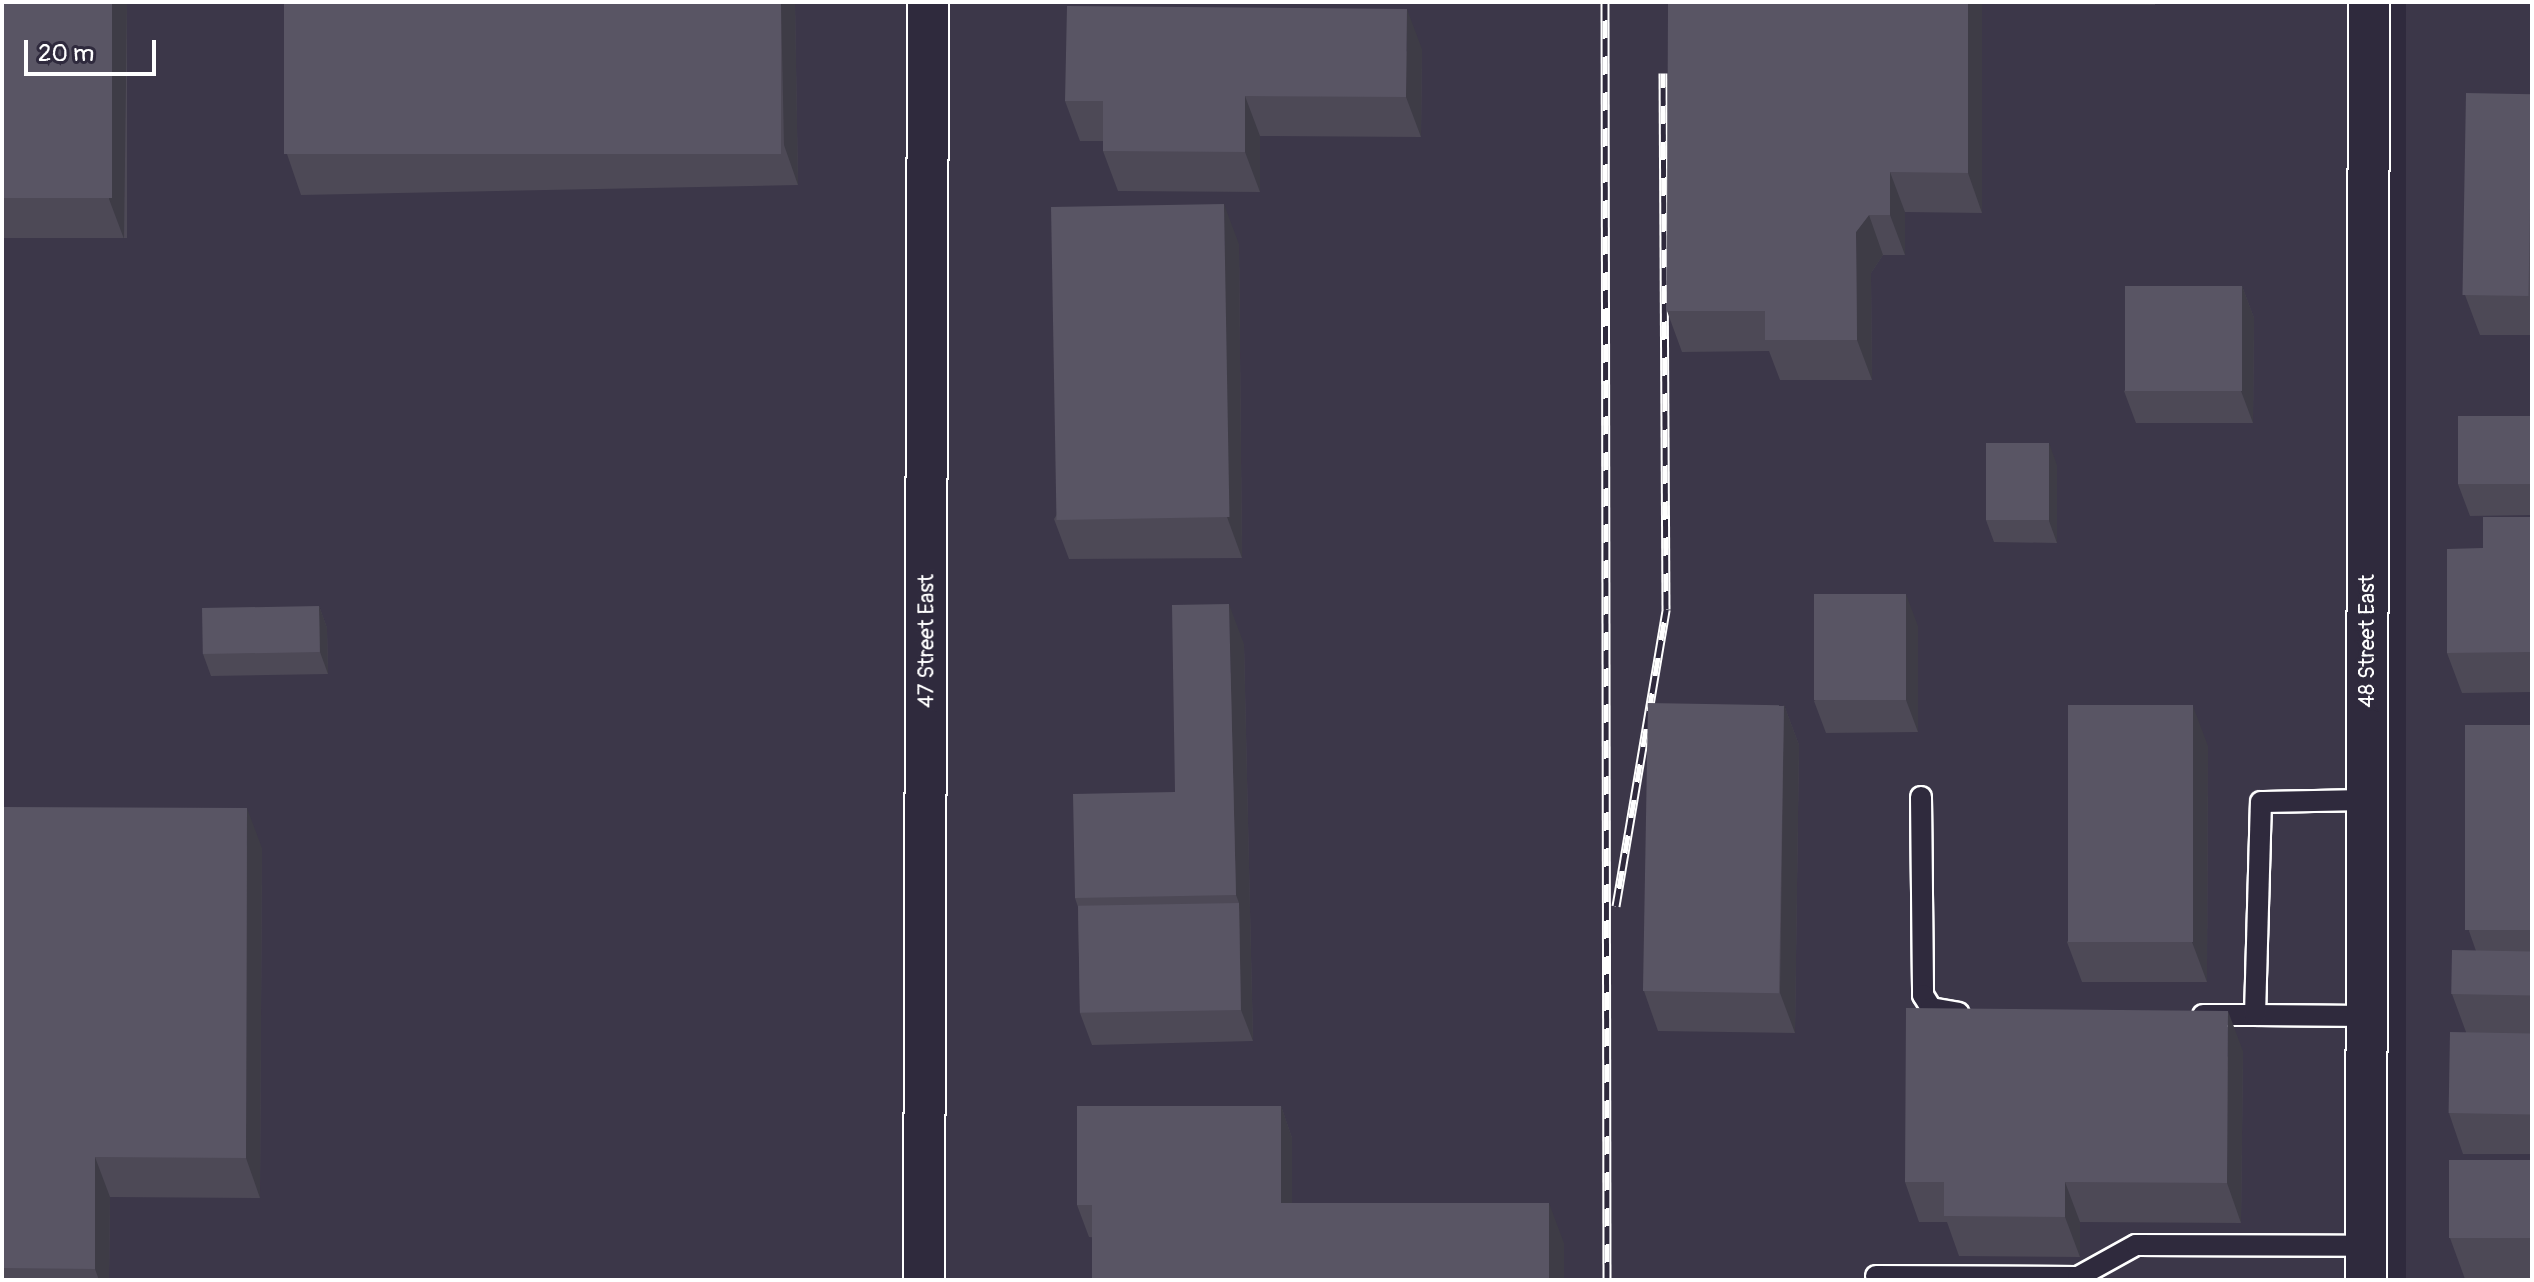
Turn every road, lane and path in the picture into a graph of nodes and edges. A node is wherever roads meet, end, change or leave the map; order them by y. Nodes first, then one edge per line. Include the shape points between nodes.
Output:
1 (928, 2) edge
2 (2369, 2) edge
3 (1921, 797) dead end
4 (2367, 800) junction
5 (1989, 1013) edge
6 (2185, 1015) edge
7 (2255, 1015) junction
8 (2367, 1016) junction
9 (2366, 1263) edge
10 (1876, 1276) dead end
11 (924, 1280) edge

1 - 11 street, 47 Street East
2 - 4 street, 48 Street East
3 - 5 lane via 1923,995 1943,1013
4 - 7 lane via 2261,802
4 - 8 street, 48 Street East
6 - 7 lane
7 - 8 lane
8 - 9 street, 48 Street East
9 - 10 lane via 2136,1245 2078,1277

